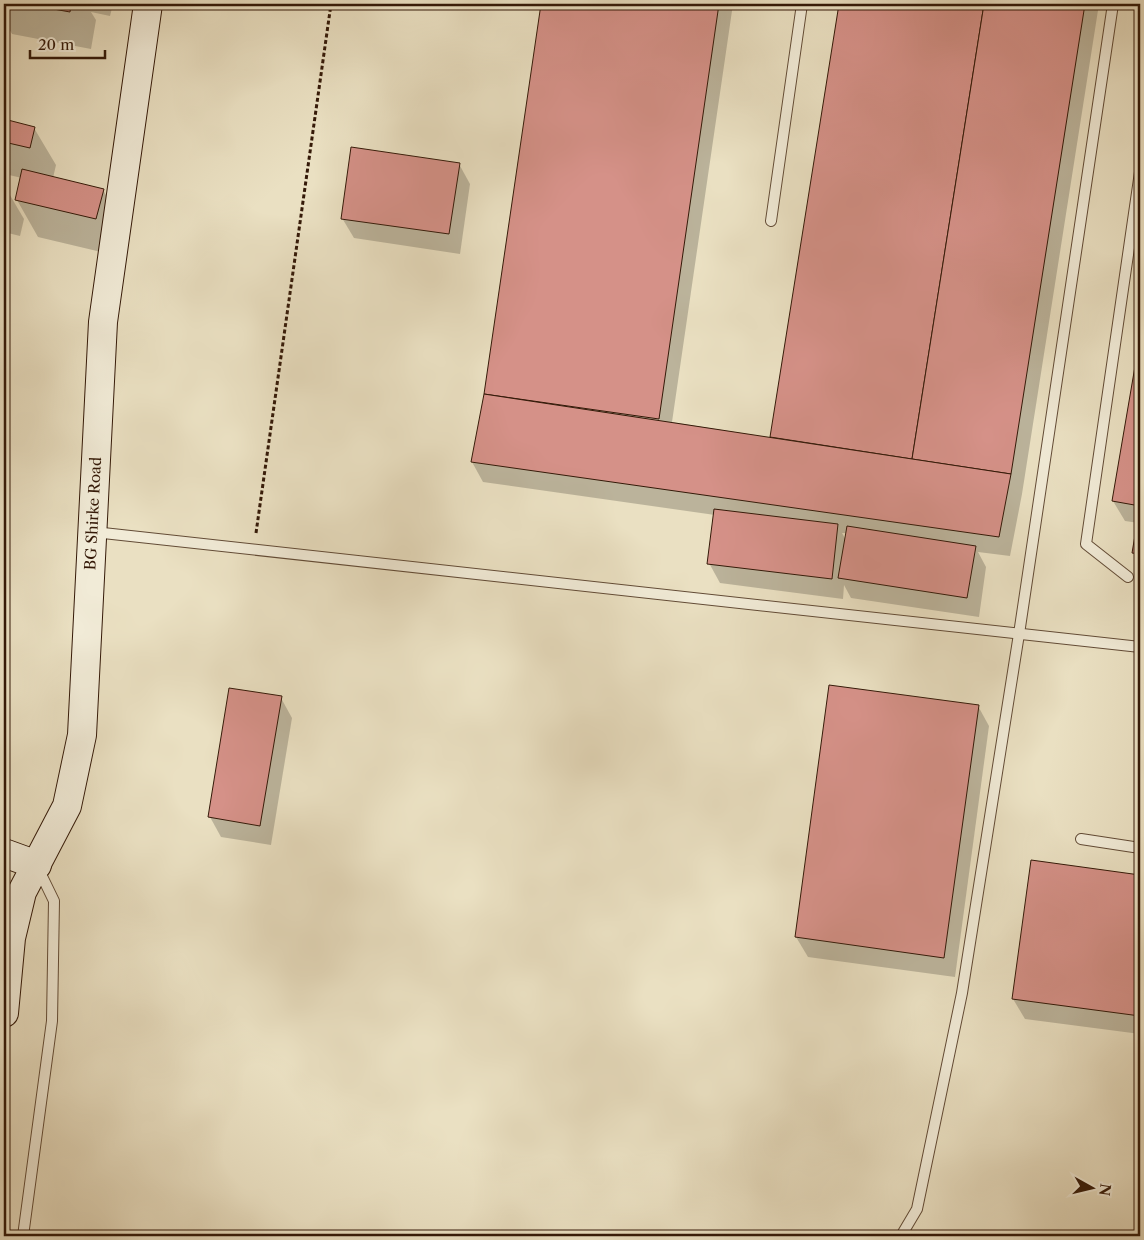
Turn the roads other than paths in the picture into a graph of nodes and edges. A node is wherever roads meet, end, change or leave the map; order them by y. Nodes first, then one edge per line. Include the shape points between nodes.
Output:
1 (148, 4) edge
2 (802, 4) edge
3 (1113, 4) edge
4 (1140, 172) edge
5 (770, 221) dead end
6 (93, 532) junction
7 (1128, 577) dead end
8 (1019, 634) junction
9 (1140, 647) edge
10 (1081, 839) dead end
11 (1140, 848) edge
12 (4, 853) edge
13 (37, 865) junction
14 (4, 1014) edge
15 (23, 1236) edge
16 (901, 1236) edge

1 - 6 street, BG Shirke Road via 103,322
2 - 5 lane
3 - 8 lane
4 - 7 lane via 1086,544
6 - 8 lane
6 - 13 street, BG Shirke Road via 82,735 67,806
8 - 9 lane
8 - 16 lane via 962,993 916,1210
10 - 11 lane
12 - 13 street
13 - 14 street, BG Shirke Road via 22,892 11,938
13 - 15 lane via 54,901 52,1022

